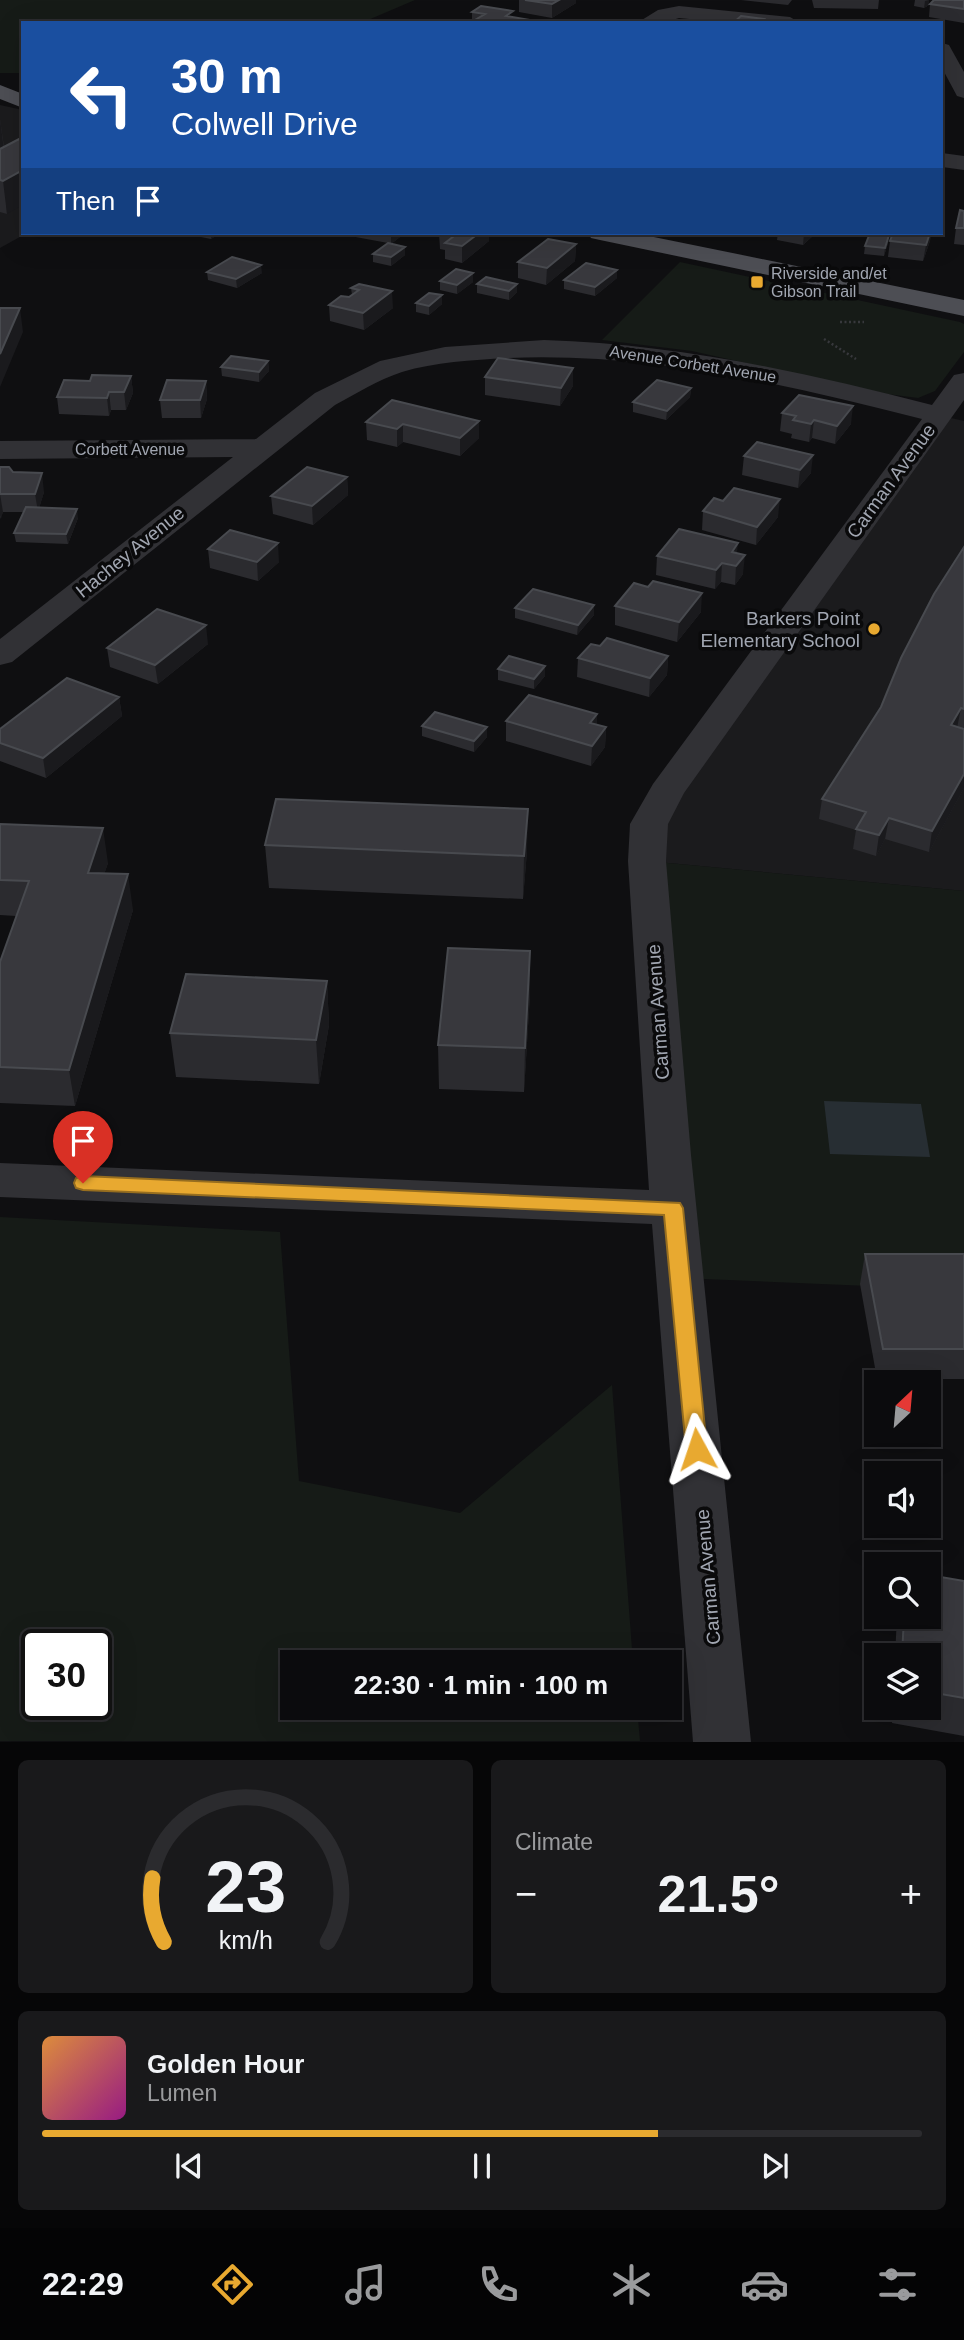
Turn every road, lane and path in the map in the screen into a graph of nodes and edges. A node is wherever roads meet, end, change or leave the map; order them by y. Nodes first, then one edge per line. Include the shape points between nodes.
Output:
1 (651, 21) edge
2 (770, 21) edge
3 (943, 51) edge
4 (0, 91) edge
5 (964, 92) edge
6 (21, 101) edge
7 (0, 105) edge
8 (21, 110) edge
9 (943, 160) edge
10 (964, 163) edge
11 (610, 235) edge
12 (964, 308) edge
13 (964, 381) edge
14 (938, 415) junction
15 (260, 449) junction
16 (0, 450) edge
17 (0, 655) edge
18 (0, 1180) edge
19 (673, 1208) junction
20 (722, 1741) edge

1 - 2 street via 679,12
3 - 5 street
4 - 6 main road
7 - 8 main road
9 - 10 street
11 - 12 main road
13 - 14 street, Carman Avenue
14 - 15 street, Avenue Corbett Avenue via 748,370 661,355 522,348 447,354 378,372 325,399
14 - 19 street, Carman Avenue via 666,792 649,824 647,861
15 - 16 street, Corbett Avenue
15 - 17 street, Hachey Avenue
18 - 19 street
19 - 20 street, Carman Avenue

